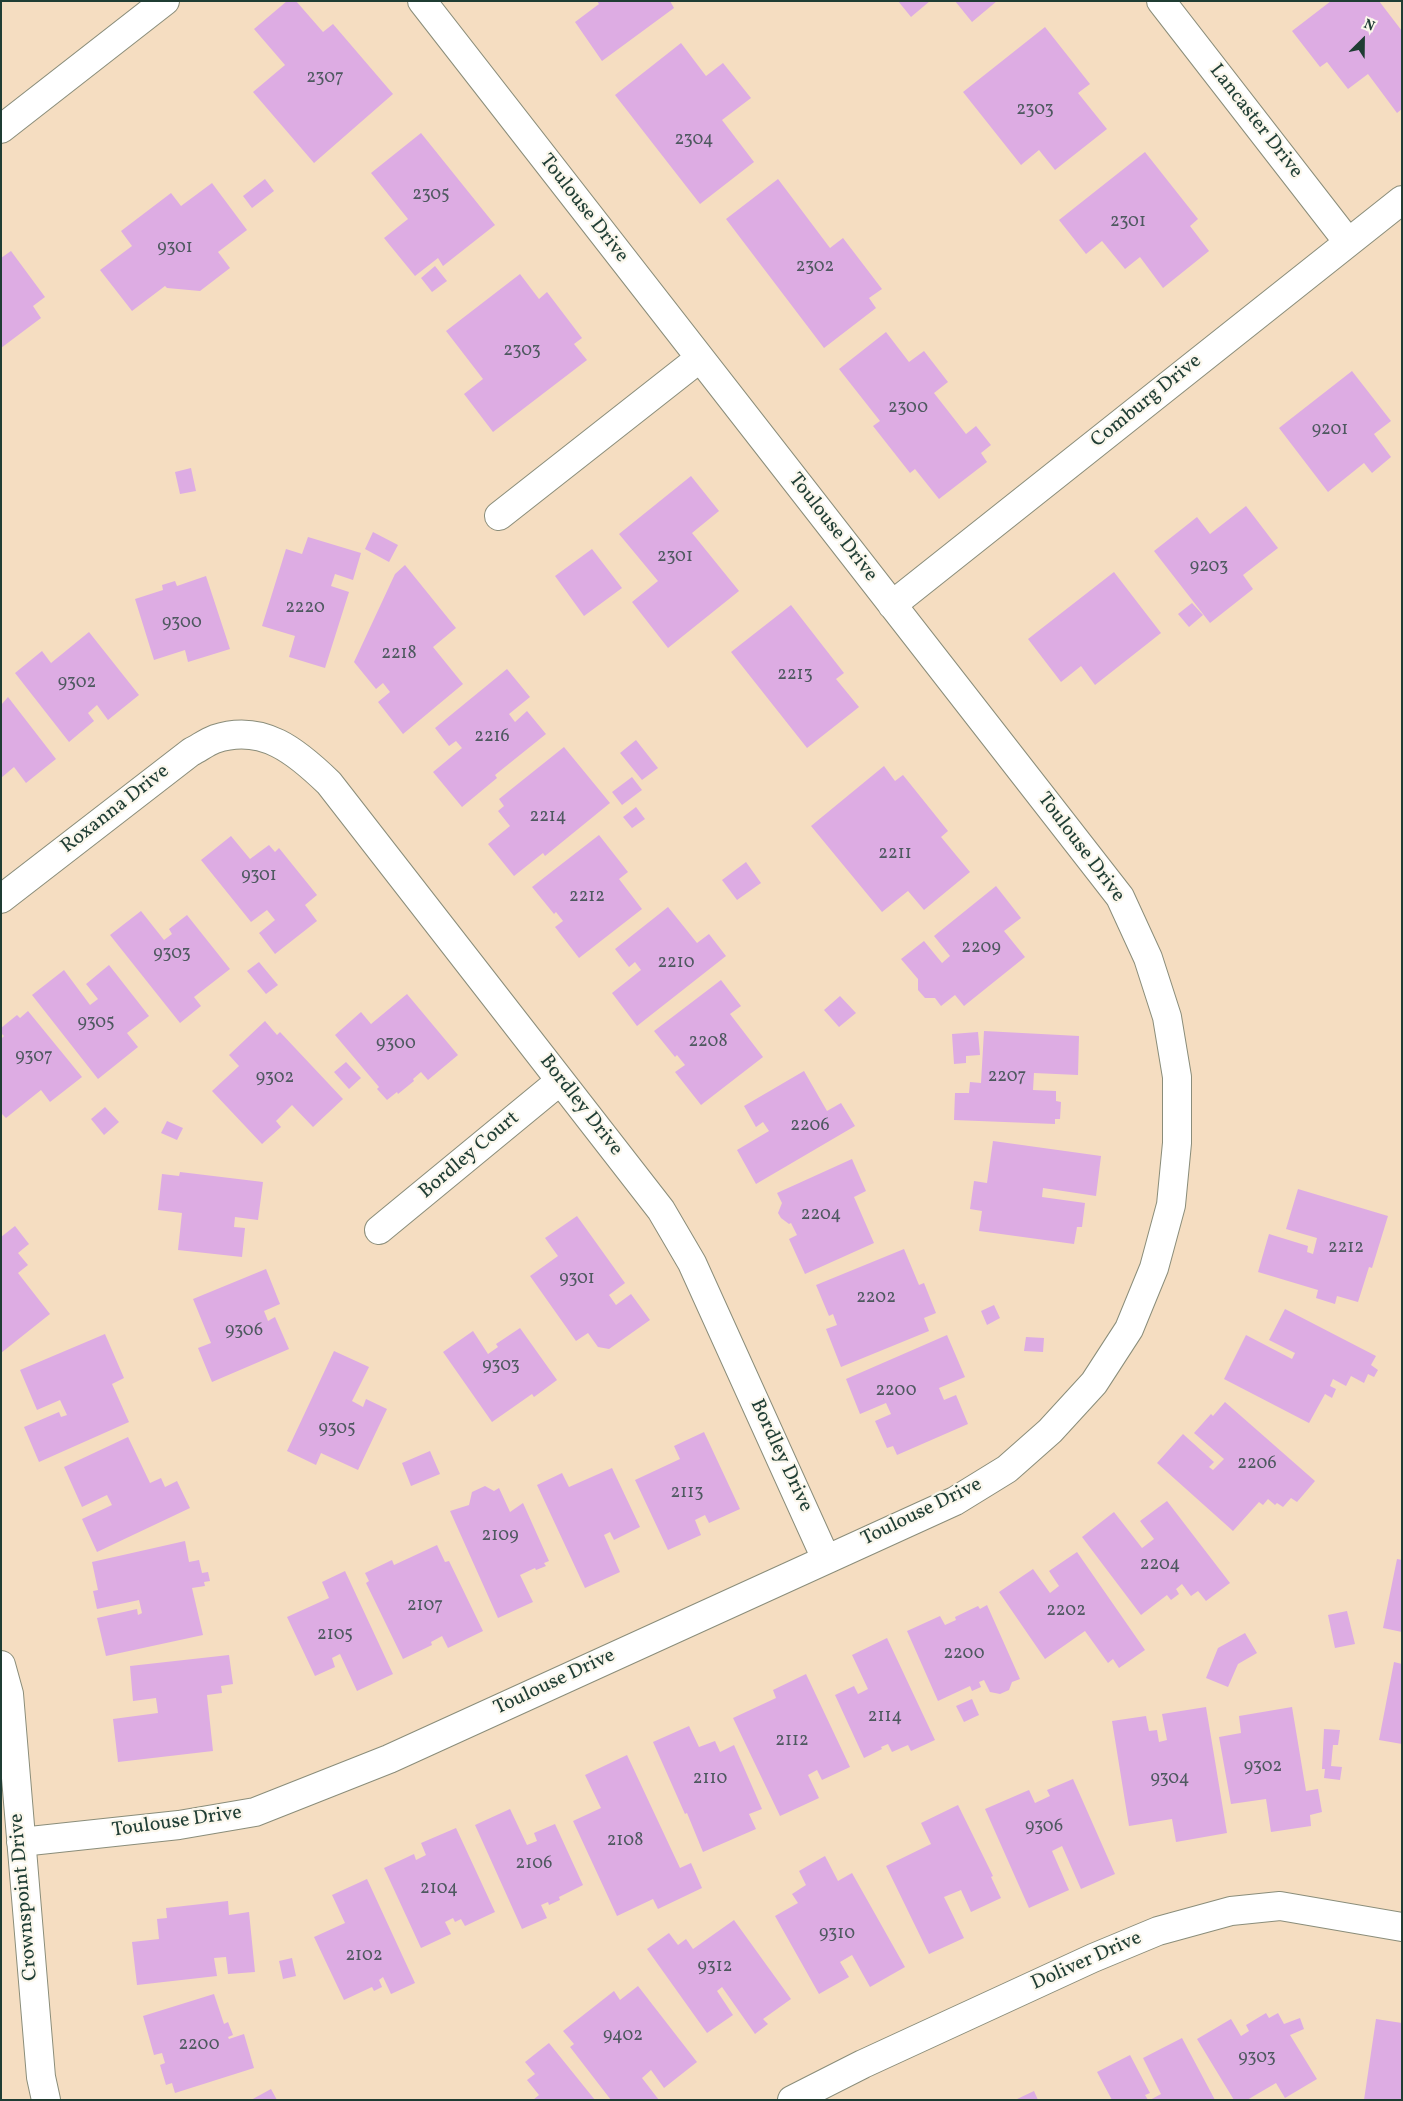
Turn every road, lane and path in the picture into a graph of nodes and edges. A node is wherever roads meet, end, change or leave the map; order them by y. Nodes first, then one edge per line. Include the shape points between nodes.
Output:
1 (165, 1) edge
2 (422, 1) edge
3 (1161, 1) edge
4 (1, 129) edge
5 (1402, 200) edge
6 (1348, 242) junction
7 (700, 358) junction
8 (499, 516) dead end
9 (892, 605) junction
10 (236, 735) joint
11 (1, 899) edge
12 (560, 1081) junction
13 (379, 1230) dead end
14 (826, 1559) junction
15 (1, 1665) edge
16 (20, 1842) junction
17 (1402, 1927) edge
18 (46, 2100) edge
19 (792, 2100) edge

1 - 4 street
2 - 7 street, Toulouse Drive
3 - 6 street, Lancaster Drive
5 - 6 street, Comburg Drive
6 - 9 street, Comburg Drive
7 - 8 street
7 - 9 street, Toulouse Drive
9 - 14 street, Toulouse Drive via 1120,897 1148,958 1167,1017 1177,1077 1177,1144 1171,1205 1154,1268 1129,1329 1094,1383 1050,1431 1007,1469 955,1501
10 - 11 street, Roxanna Drive via 214,739 191,752
10 - 12 street, Bordley Drive via 259,736 278,743 303,758 329,783
12 - 13 street, Bordley Court
12 - 14 street, Bordley Drive via 662,1210 692,1263
14 - 16 street, Toulouse Drive via 389,1759 255,1812 179,1825
15 - 16 street, Crownspoint Drive via 9,1694
16 - 18 street, Crownspoint Drive via 41,2077
17 - 19 street, Doliver Drive via 1280,1906 1231,1911 1158,1932 1093,1958

